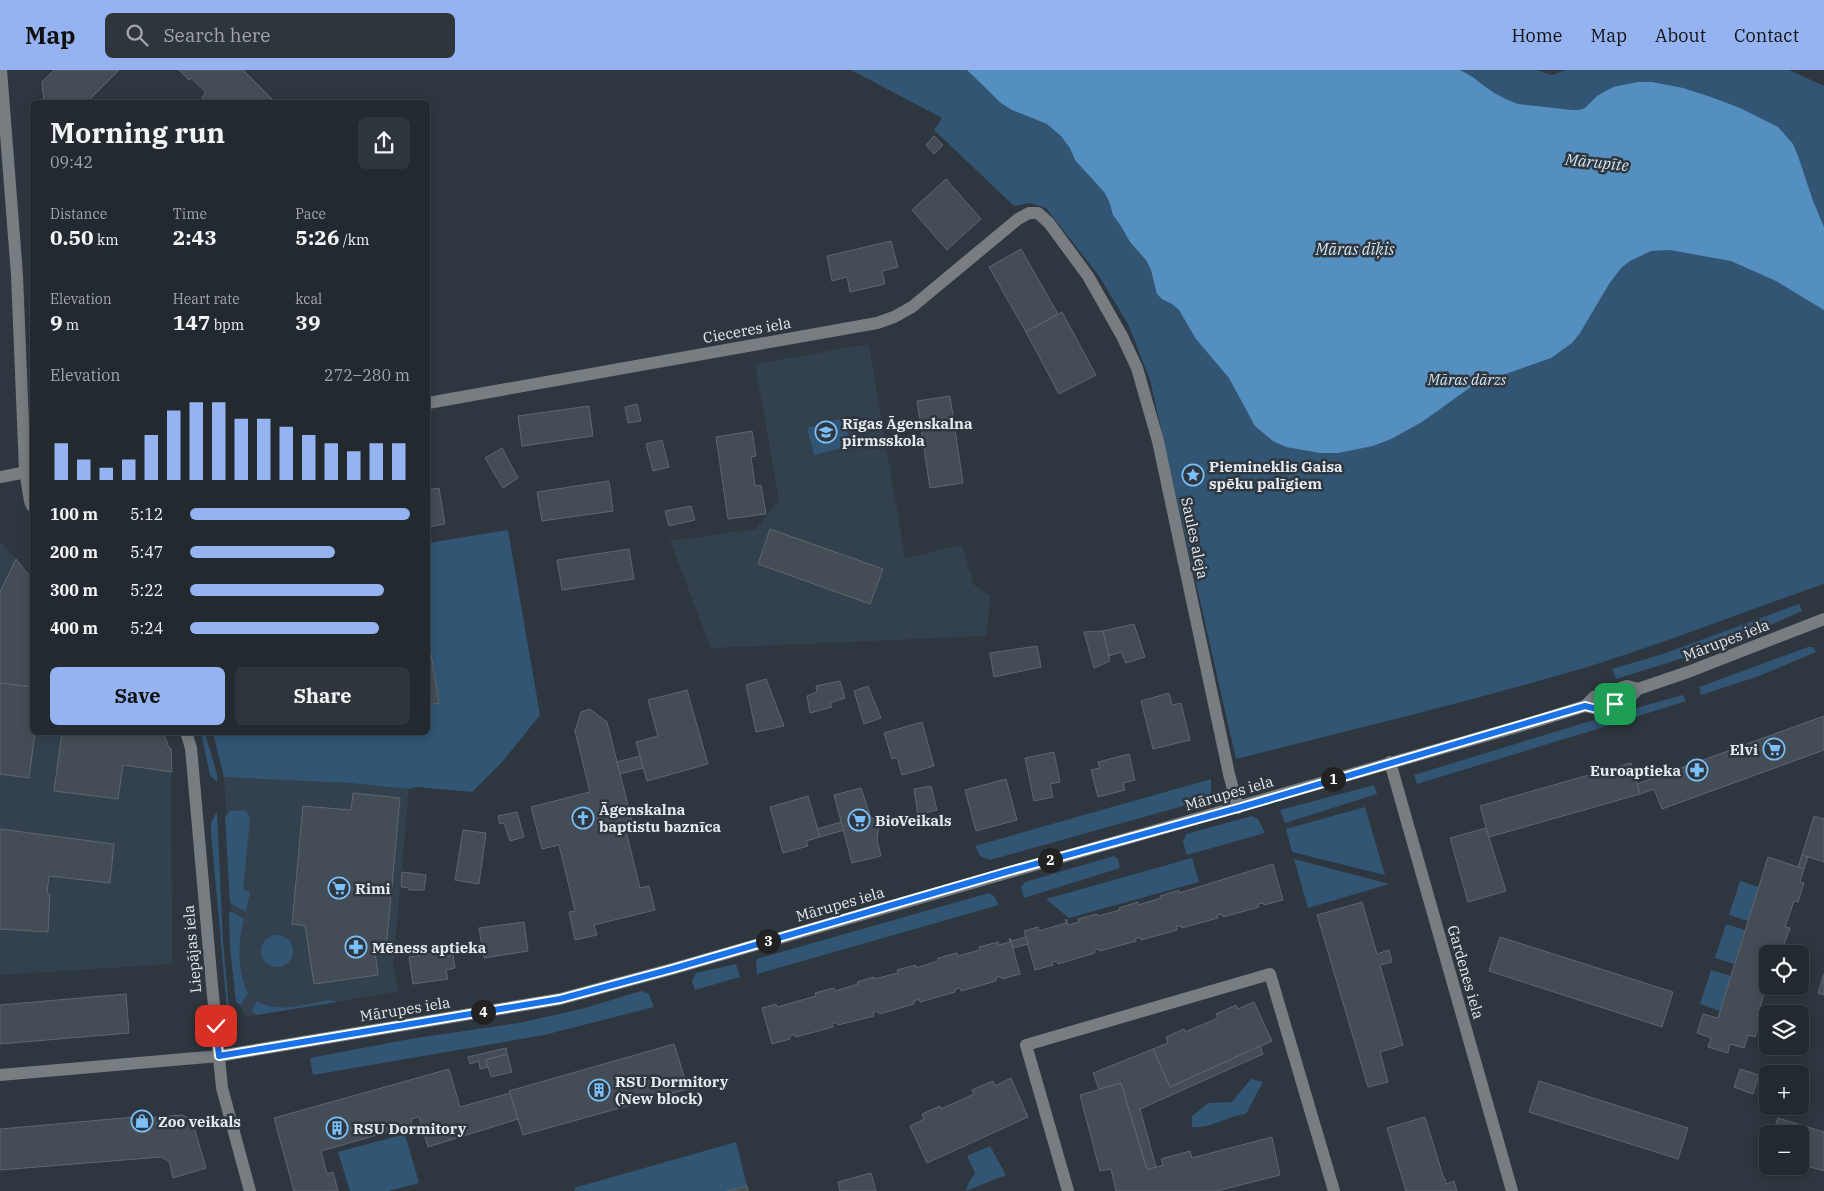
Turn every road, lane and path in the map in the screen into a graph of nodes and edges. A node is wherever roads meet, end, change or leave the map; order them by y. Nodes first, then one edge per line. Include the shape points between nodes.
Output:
1 (1, 70) edge
2 (4, 151) edge
3 (1038, 213) joint
4 (430, 403) edge
5 (29, 471) edge
6 (0, 477) edge
7 (30, 501) edge
8 (1824, 619) edge
9 (187, 735) edge
10 (1390, 762) junction
11 (1238, 808) junction
12 (219, 1056) junction
13 (0, 1075) edge
14 (250, 1191) edge
15 (1068, 1191) edge
16 (1334, 1191) edge
17 (1512, 1191) edge

1 - 2 street
2 - 5 street via 17,275
3 - 4 street, Cieceres iela via 1029,213 1018,219 912,306 877,323
3 - 11 street, Saules aleja via 1050,222 1088,276 1137,368 1158,441
5 - 6 street
5 - 7 street
8 - 10 street, Mārupes iela via 1638,689 1627,686 1594,697 1585,706
9 - 12 street, Liepājas iela via 191,748
10 - 11 street, Mārupes iela
10 - 17 street, Gardenes iela
11 - 12 street, Mārupes iela via 560,999
12 - 13 street, Mārupes iela
12 - 14 street, Liepājas iela via 222,1088
15 - 16 street via 1026,1045 1270,974

